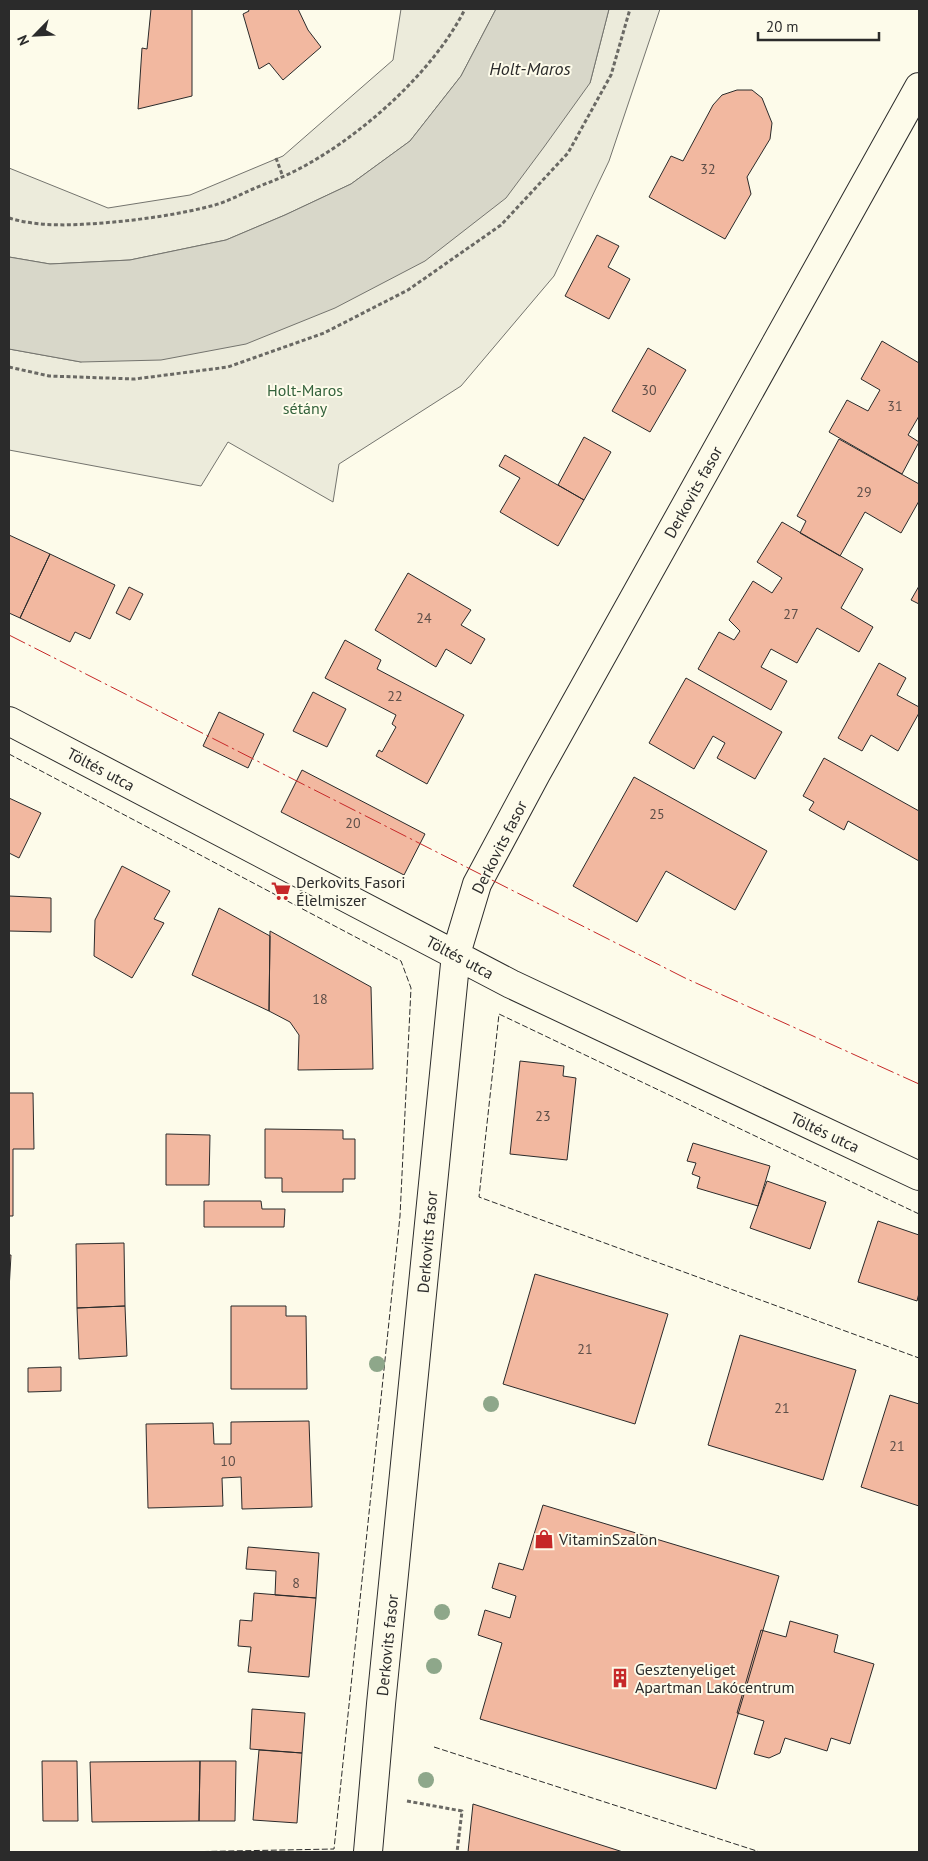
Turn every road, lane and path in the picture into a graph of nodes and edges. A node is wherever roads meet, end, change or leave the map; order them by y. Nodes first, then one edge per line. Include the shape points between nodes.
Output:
1 (465, 9) edge
2 (630, 9) edge
3 (919, 87) edge
4 (276, 158) dead end
5 (282, 177) junction
6 (9, 218) edge
7 (9, 367) edge
8 (9, 721) edge
9 (456, 954) junction
10 (919, 1176) edge
11 (374, 1794) junction
12 (368, 1852) edge
13 (457, 1852) edge

1 - 5 path via 425,67 387,106 347,139
2 - 7 path via 610,74 568,153 501,225 408,290 324,332 228,367 135,380 49,376
3 - 9 street, Derkovits fasor via 481,876
4 - 5 path
5 - 6 path via 212,206 133,220 73,226
8 - 9 street, Töltés utca
9 - 10 street, Töltés utca via 510,984
9 - 11 street, Derkovits fasor
11 - 12 street, Derkovits fasor
11 - 13 path via 462,1811

